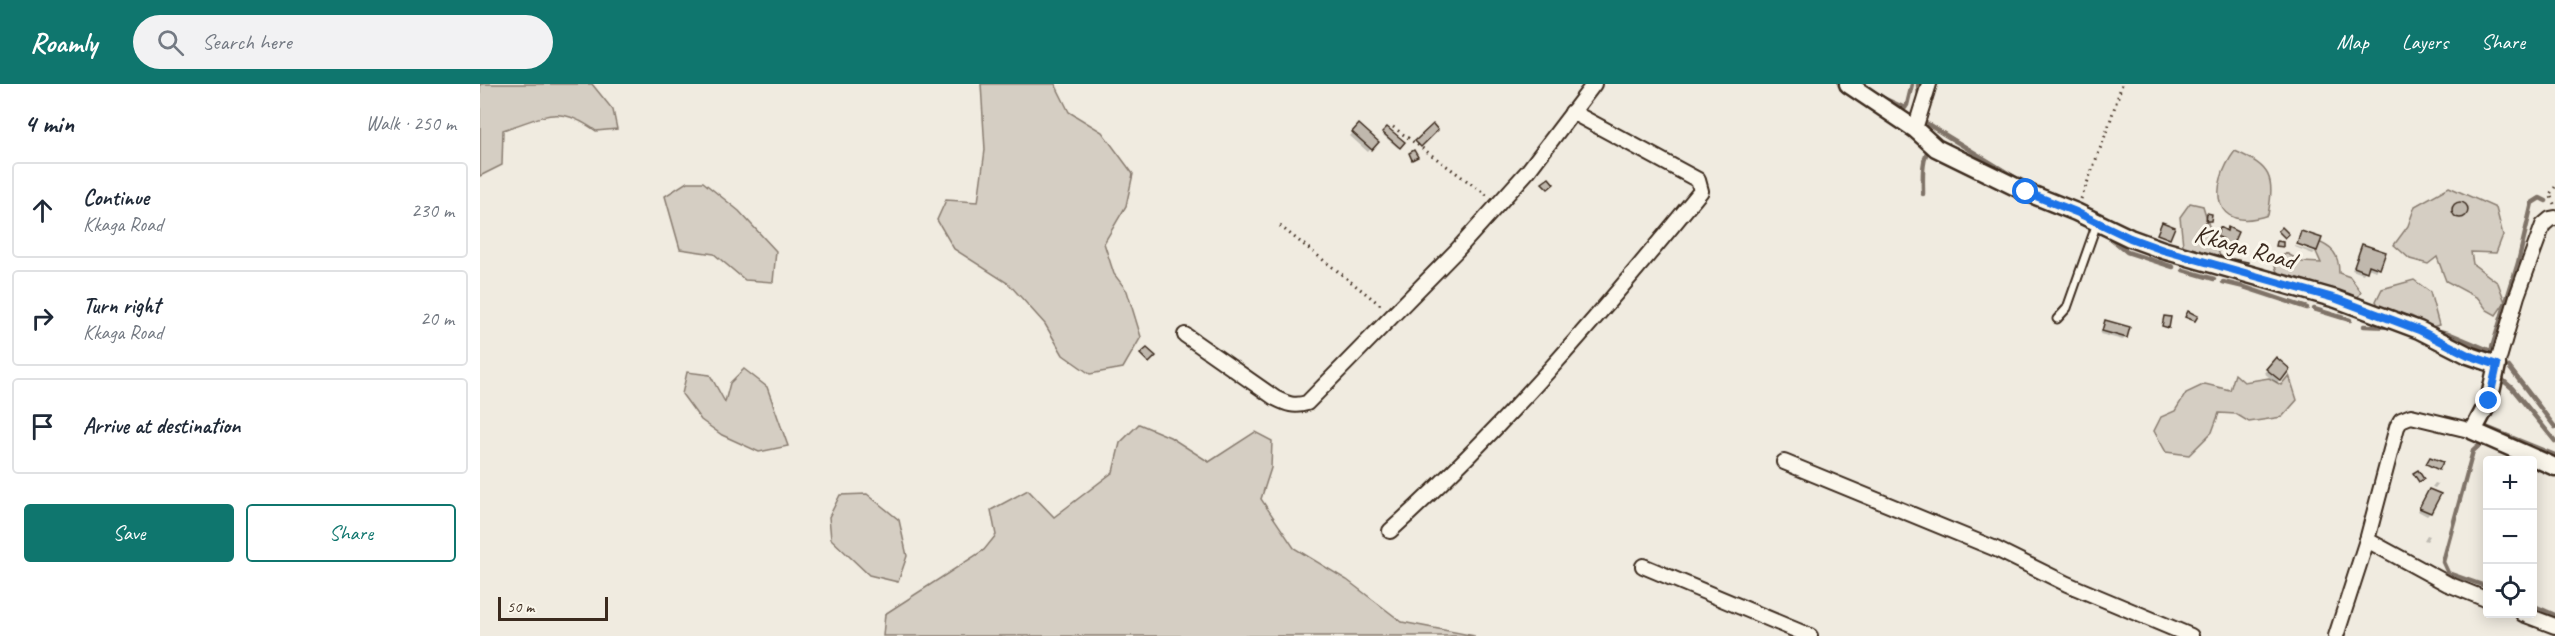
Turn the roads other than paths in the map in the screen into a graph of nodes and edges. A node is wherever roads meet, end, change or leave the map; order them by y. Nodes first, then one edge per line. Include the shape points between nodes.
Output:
1 (1594, 84) edge
2 (1848, 84) edge
3 (1929, 84) edge
4 (1572, 112) junction
5 (1915, 129) junction
6 (2555, 218) edge
7 (2097, 223) junction
8 (2057, 319) dead end
9 (1185, 335) dead end
10 (2497, 365) junction
11 (2473, 431) junction
12 (1784, 462) dead end
13 (2555, 467) edge
14 (1390, 531) dead end
15 (2367, 540) junction
16 (1643, 566) dead end
17 (2483, 598) edge
18 (2534, 618) edge
19 (2555, 626) edge
20 (1810, 636) edge
21 (2192, 636) edge
22 (2336, 636) edge

1 - 4 street
2 - 5 street, Kkaga Road
3 - 5 street
4 - 9 street via 1528,171 1457,250 1307,403 1287,405
4 - 14 street via 1698,180 1701,190 1566,354
5 - 7 street, Kkaga Road via 1936,148
6 - 10 street via 2543,225
7 - 8 lane via 2067,308
7 - 10 street, Kkaga Road via 2163,250 2337,299
10 - 11 street via 2489,401
11 - 13 street
11 - 15 street via 2411,416 2401,420
12 - 21 street via 1996,549 2067,584
15 - 17 street
15 - 22 street
16 - 20 street
18 - 19 street

